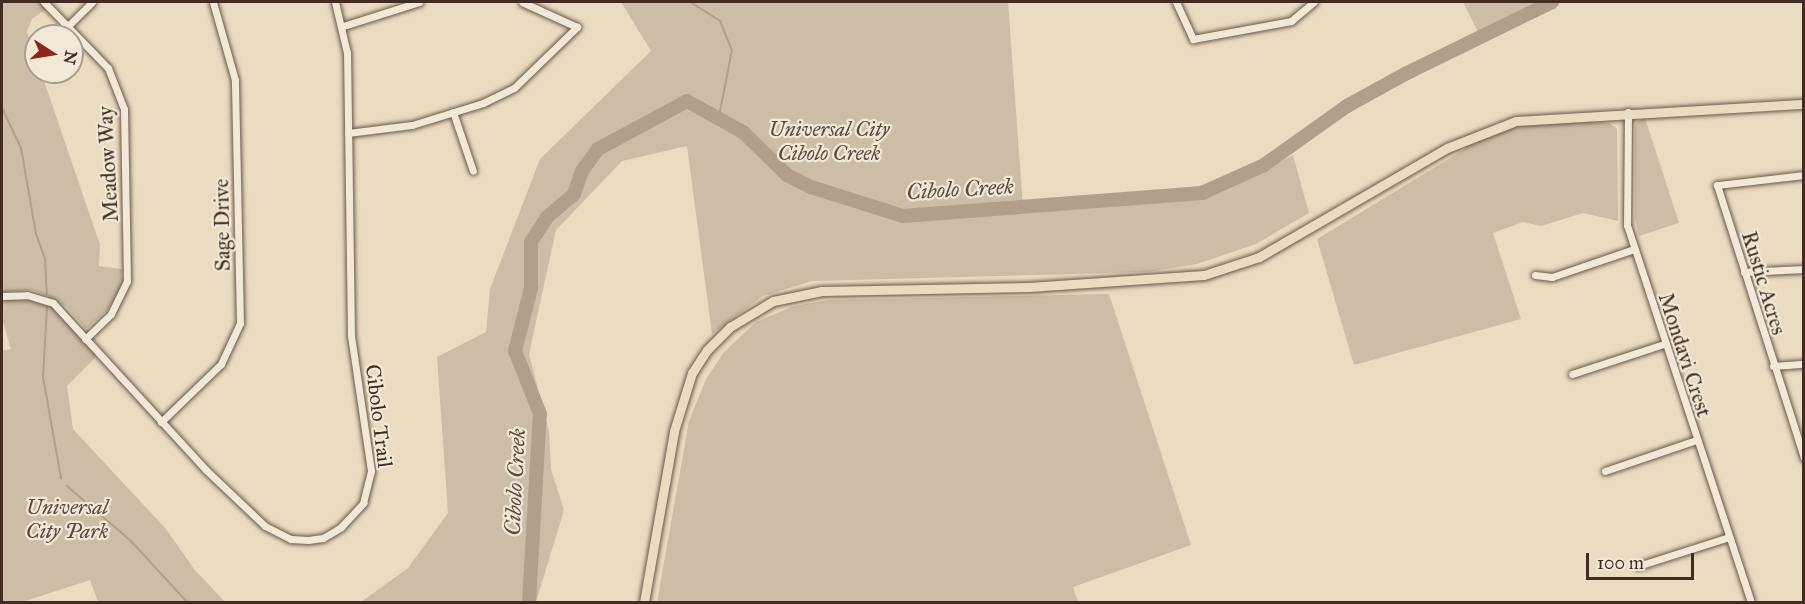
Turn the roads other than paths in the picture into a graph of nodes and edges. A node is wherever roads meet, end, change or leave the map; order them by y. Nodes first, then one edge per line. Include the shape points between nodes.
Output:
1 (44, 2) edge
2 (92, 2) edge
3 (213, 2) edge
4 (335, 2) edge
5 (419, 2) edge
6 (522, 2) edge
7 (1176, 2) edge
8 (1314, 2) edge
9 (66, 24) edge
10 (70, 24) edge
11 (344, 26) junction
12 (84, 44) edge
13 (1803, 104) edge
14 (453, 112) junction
15 (1628, 112) junction
16 (348, 133) junction
17 (473, 171) dead end
18 (1803, 175) edge
19 (1634, 249) junction
20 (1803, 269) edge
21 (1744, 272) junction
22 (1535, 275) dead end
23 (2, 296) edge
24 (85, 339) junction
25 (1664, 344) junction
26 (1803, 364) edge
27 (1773, 366) junction
28 (1572, 374) dead end
29 (161, 422) junction
30 (1696, 440) junction
31 (1803, 458) edge
32 (1605, 471) dead end
33 (1728, 537) junction
34 (1638, 566) dead end
35 (644, 603) edge
36 (1751, 603) edge

1 - 9 street, Meadow Way
2 - 10 street
3 - 29 street, Sage Drive via 235,80 240,323 221,364
4 - 11 street, Cibolo Trail
5 - 11 street
6 - 14 street via 577,27 514,88
7 - 8 street via 1192,39 1291,21
11 - 16 street, Cibolo Trail
12 - 24 street, Meadow Way via 113,76 125,118 127,281 111,314
13 - 15 main road
14 - 16 street via 394,129
14 - 17 street
15 - 19 street, Mondavi Crest via 1625,195
15 - 35 main road via 1534,117 1486,129 1279,247 1204,275 1063,285 822,291 773,301 719,337 688,382 674,431
16 - 29 street, Cibolo Trail via 351,336 371,471 363,502 341,527 323,538 291,539 251,516
18 - 21 street, Rustic Acres via 1717,185
19 - 22 street via 1552,277
19 - 25 street, Mondavi Crest
20 - 21 street
21 - 27 street, Rustic Acres
23 - 24 street, Cibolo Trail via 34,296 53,303
24 - 29 street, Cibolo Trail
25 - 28 street
25 - 30 street, Mondavi Crest
26 - 27 street
27 - 31 street, Rustic Acres
30 - 32 street
30 - 33 street, Mondavi Crest
33 - 34 street
33 - 36 street, Mondavi Crest

